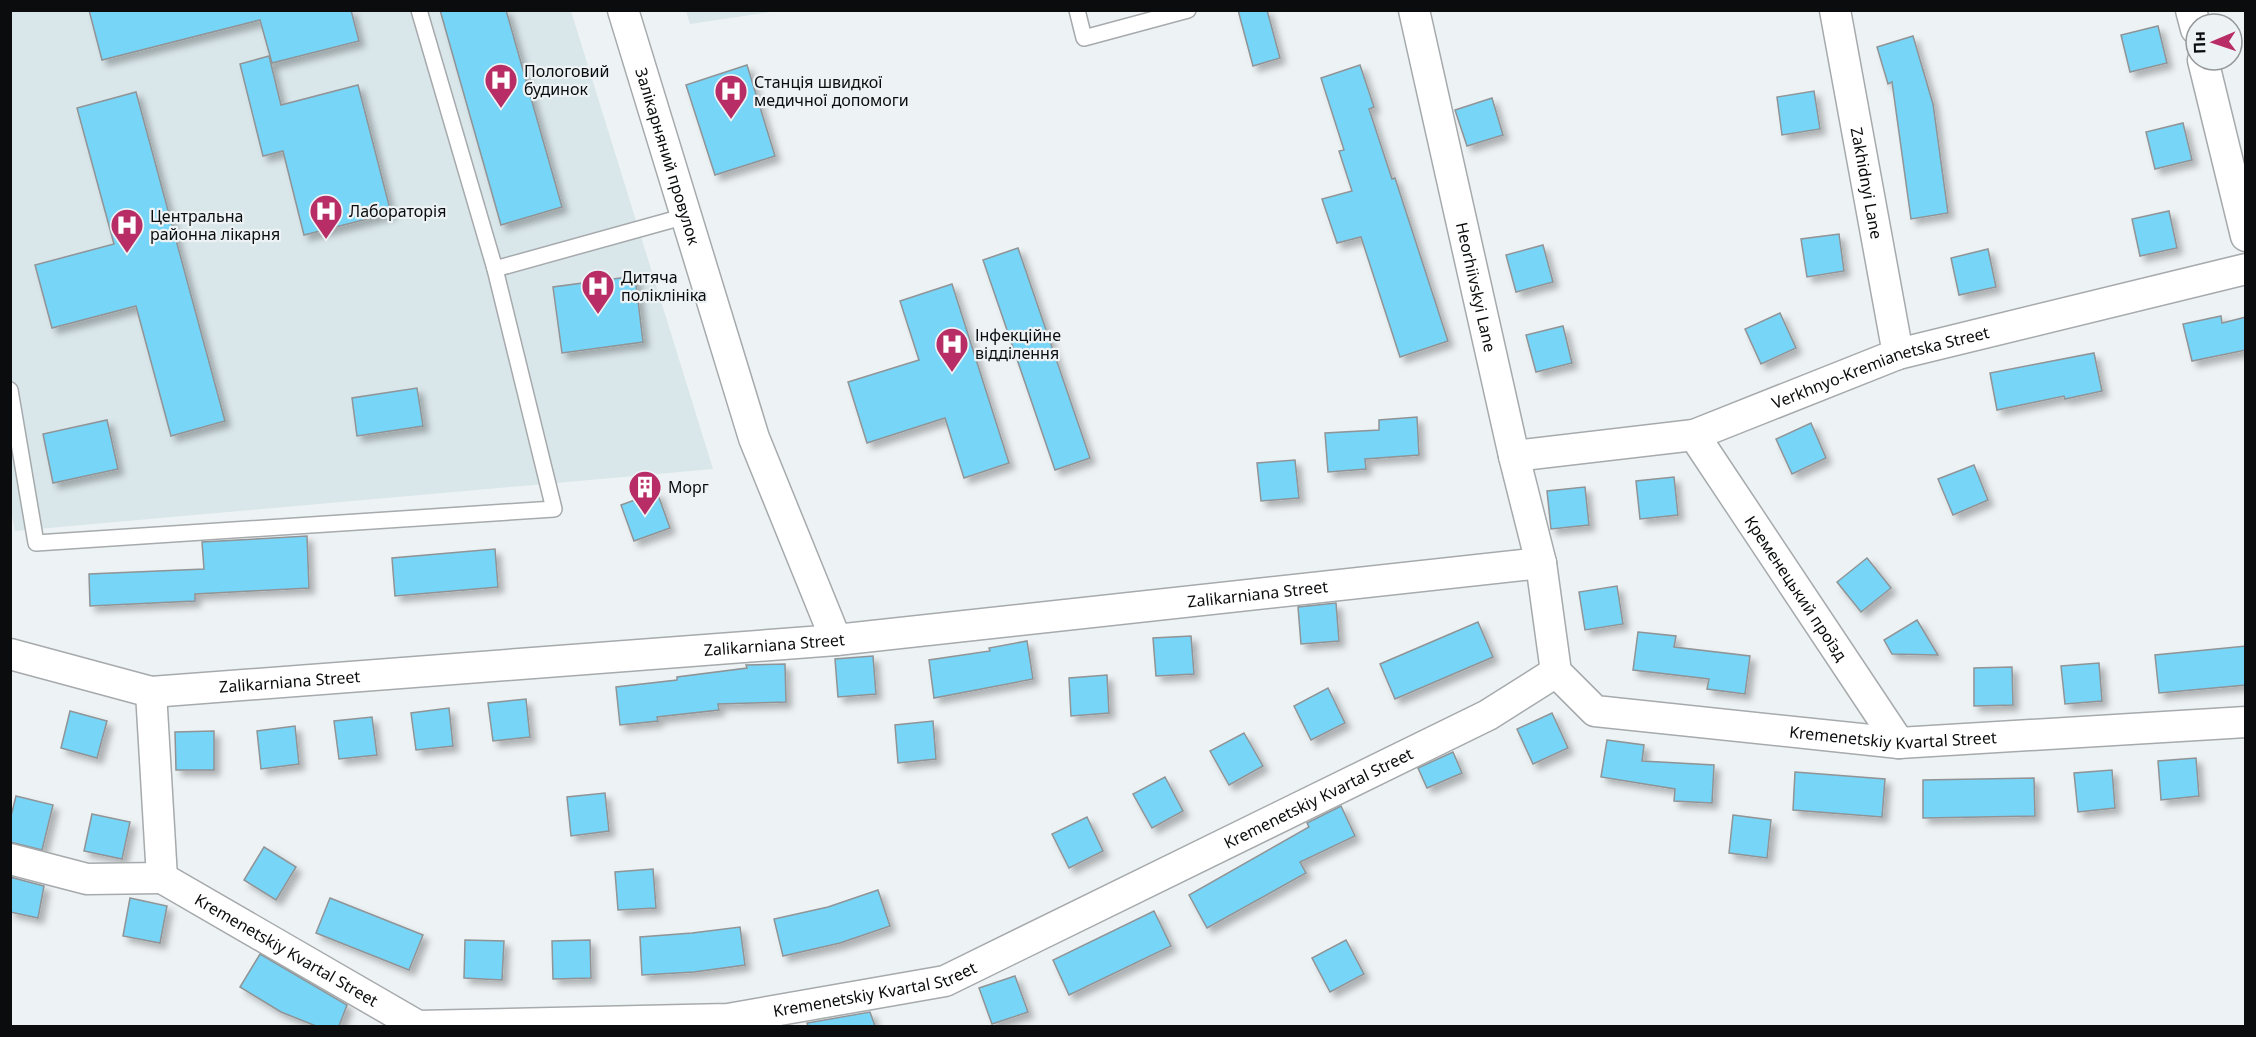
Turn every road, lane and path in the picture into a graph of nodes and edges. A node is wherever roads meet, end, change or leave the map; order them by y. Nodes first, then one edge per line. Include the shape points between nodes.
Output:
1 (419, 10) edge
2 (623, 10) edge
3 (1077, 10) edge
4 (1188, 10) edge
5 (1414, 10) edge
6 (1835, 10) edge
7 (2206, 72) edge
8 (686, 216) junction
9 (2246, 236) edge
10 (495, 269) junction
11 (2246, 269) edge
12 (1898, 354) junction
13 (10, 390) edge
14 (1694, 435) junction
15 (1514, 456) junction
16 (1541, 563) junction
17 (836, 640) junction
18 (10, 654) edge
19 (1556, 672) junction
20 (151, 692) junction
21 (2246, 722) edge
22 (1899, 743) junction
23 (10, 859) edge
24 (162, 878) junction
25 (416, 1026) edge

1 - 10 lane
2 - 8 street, Залікарняний провулок
3 - 4 lane via 1084,38
5 - 15 street, Heorhiivskyi Lane
6 - 12 street, Zakhidnyi Lane
7 - 9 street
8 - 10 lane
8 - 17 street, Залікарняний провулок via 754,438
10 - 13 lane via 554,509 36,543
11 - 12 street, Verkhnyo-Kremianetska Street
12 - 14 street, Verkhnyo-Kremianetska Street
14 - 15 street, Verkhnyo-Kremianetska Street
14 - 22 street, Кременецький проїзд
15 - 16 street, Heorhiivskyi Lane
16 - 17 street, Zalikarniana Street
16 - 19 street
17 - 20 street, Zalikarniana Street
18 - 20 street, Zalikarniana Street
19 - 22 street, Kremenetskiy Kvartal Street via 1595,711
19 - 25 street, Kremenetskiy Kvartal Street via 1488,715 945,981 728,1019
20 - 24 street
21 - 22 street, Kremenetskiy Kvartal Street
23 - 24 street via 87,879
24 - 25 street, Kremenetskiy Kvartal Street

